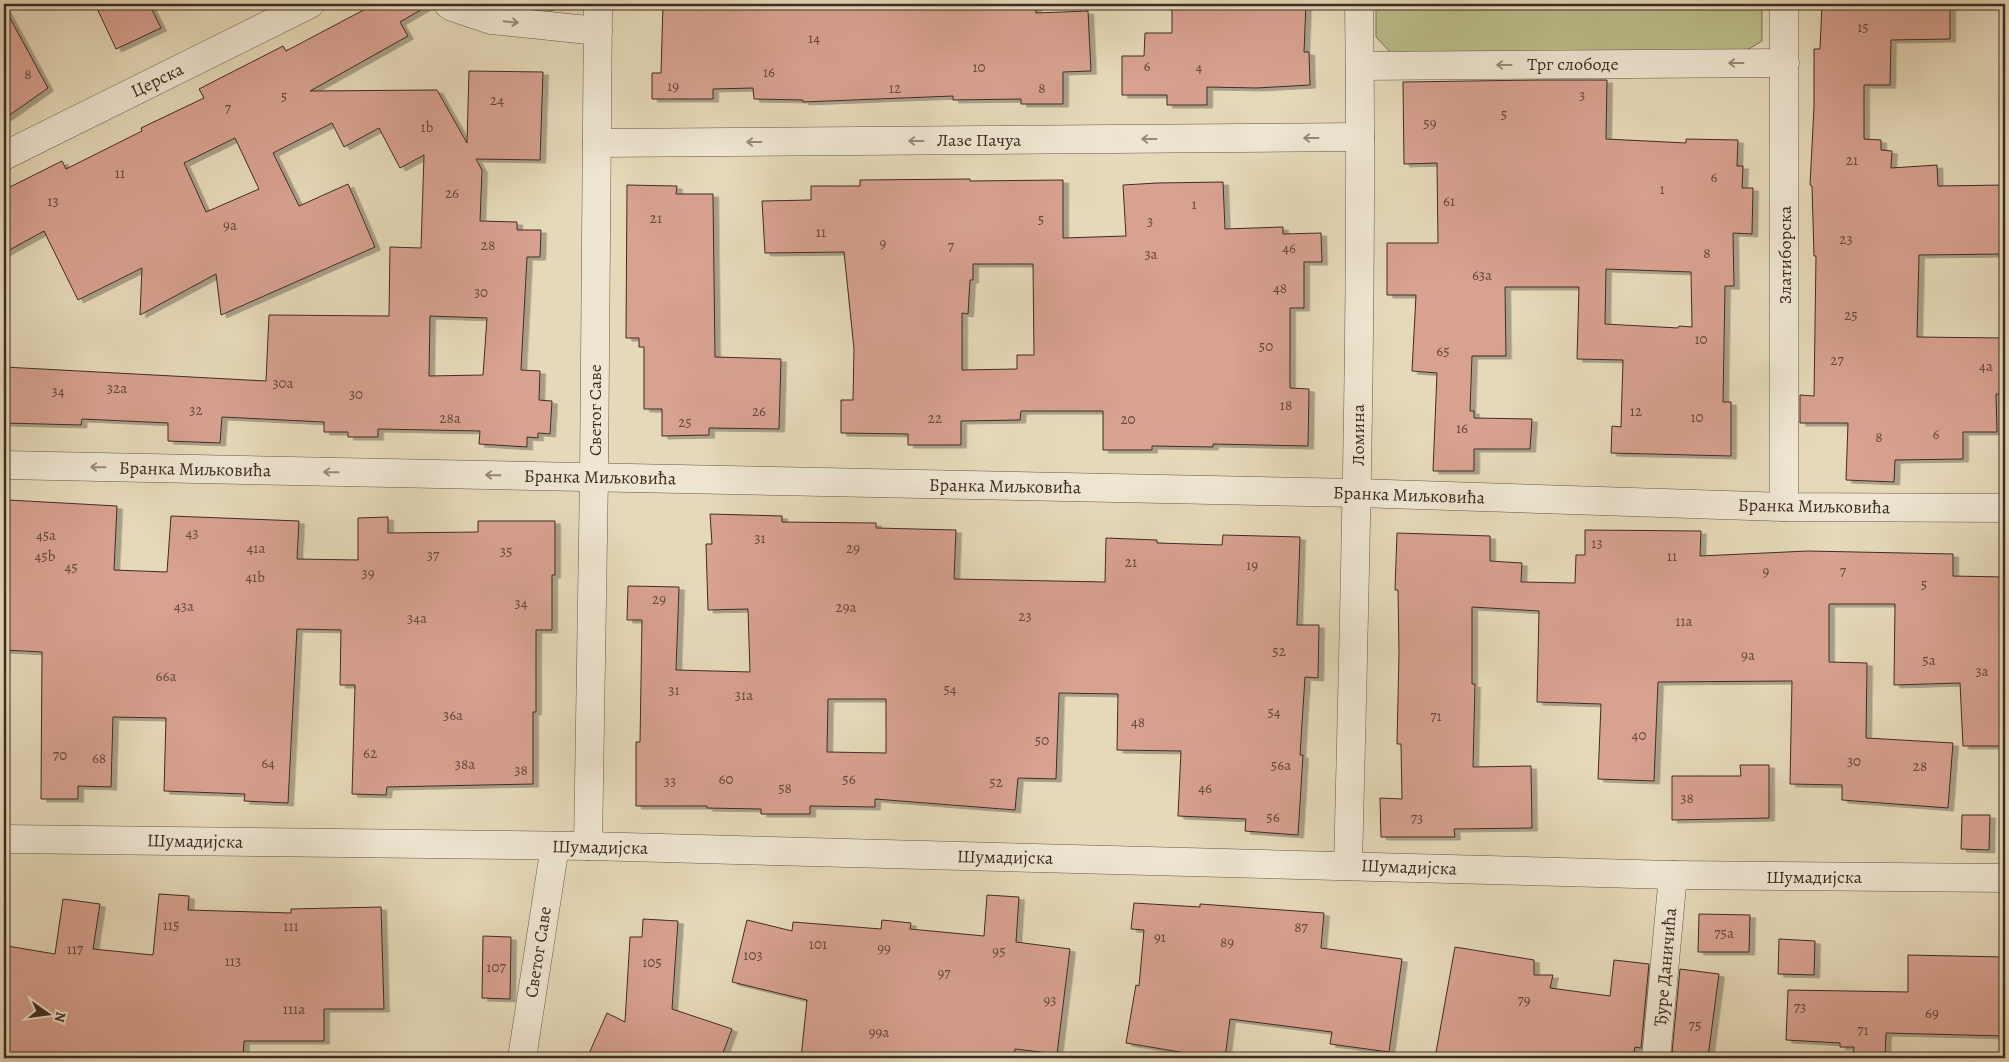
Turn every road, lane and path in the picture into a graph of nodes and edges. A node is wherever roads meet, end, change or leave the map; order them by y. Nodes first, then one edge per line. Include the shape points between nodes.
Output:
1 (310, 4) edge
2 (448, 4) edge
3 (598, 4) edge
4 (1359, 4) edge
5 (1784, 4) edge
6 (598, 31) junction
7 (1785, 63) junction
8 (1360, 66) junction
9 (1360, 137) junction
10 (597, 143) junction
11 (4, 156) edge
12 (4, 465) edge
13 (594, 477) junction
14 (1358, 493) junction
15 (1784, 507) junction
16 (2005, 508) edge
17 (4, 839) edge
18 (555, 846) junction
19 (588, 846) junction
20 (1348, 866) junction
21 (1673, 876) junction
22 (2005, 878) edge
23 (522, 1058) edge
24 (1656, 1058) edge

1 - 11 street, Церска
2 -> 6 street via 491,20
3 - 6 street, Светог Саве
4 - 8 street, Ломина
5 - 7 street, Златиборска
6 - 10 street, Светог Саве
7 -> 8 street, Трг слободе
7 - 15 street, Златиборска
8 - 9 street, Ломина
9 -> 10 street, Лазе Пачуа
9 - 14 street, Ломина
10 - 13 street, Светог Саве
13 -> 12 street, Бранка Миљковића
13 - 14 street, Бранка Миљковића
13 - 19 street, Светог Саве
14 - 15 street, Бранка Миљковића
14 - 20 street, Ломина
15 - 16 street, Бранка Миљковића
17 - 18 street, Шумадијска
18 - 19 street, Шумадијска
18 - 23 street, Светог Саве
19 - 20 street, Шумадијска
20 - 21 street, Шумадијска
21 - 22 street, Шумадијска
21 - 24 street, Ђуре Даничића

